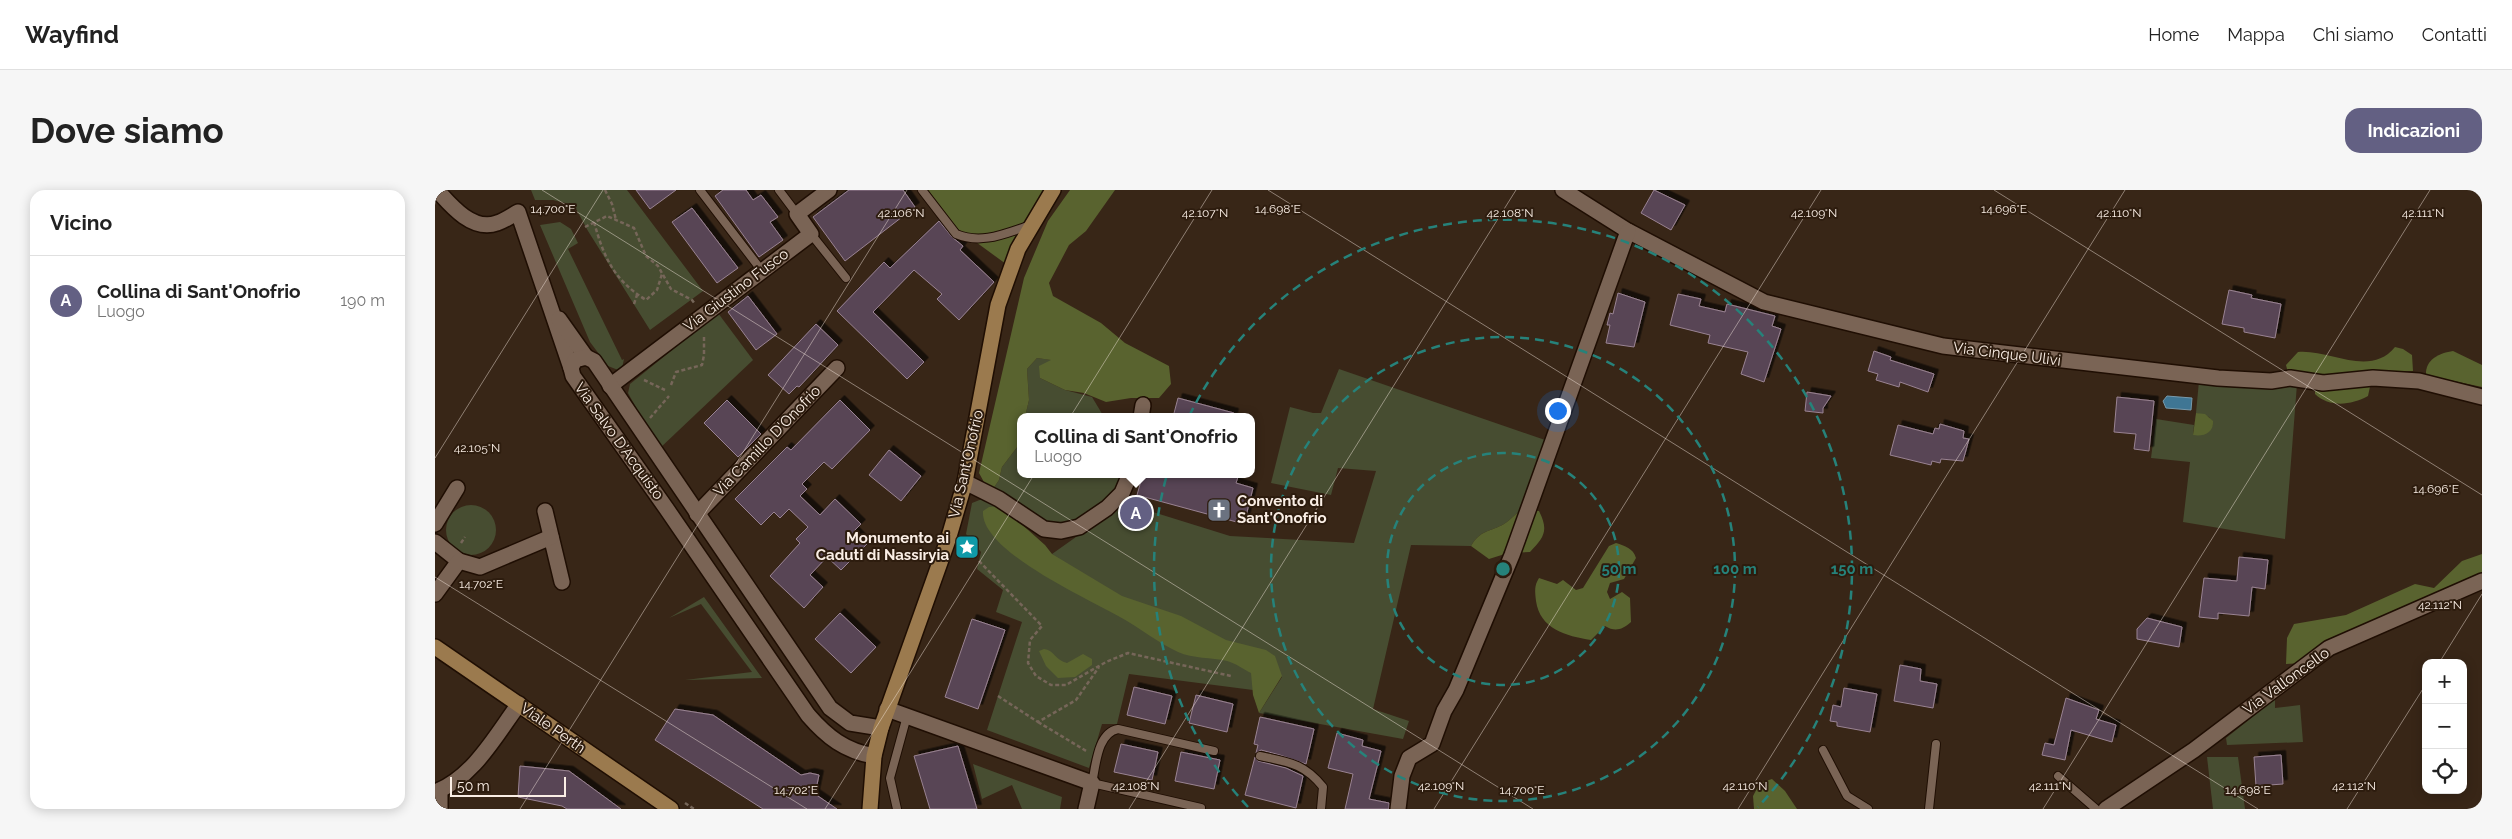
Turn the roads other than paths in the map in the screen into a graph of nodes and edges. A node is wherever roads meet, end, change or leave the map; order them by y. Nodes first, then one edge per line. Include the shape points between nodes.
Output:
1 (437, 190) edge
2 (700, 190) edge
3 (779, 190) edge
4 (829, 190) edge
5 (922, 190) edge
6 (1053, 190) edge
7 (1563, 190) edge
8 (797, 214) junction
9 (1031, 225) junction
10 (1628, 231) junction
11 (811, 234) junction
12 (762, 271) junction
13 (846, 278) dead end
14 (548, 303) junction
15 (586, 357) junction
16 (571, 368) junction
17 (837, 368) dead end
18 (611, 386) junction
19 (2482, 397) edge
20 (1128, 478) edge
21 (965, 482) junction
22 (457, 488) dead end
23 (545, 511) dead end
24 (697, 514) junction
25 (435, 524) edge
26 (551, 537) junction
27 (435, 542) edge
28 (459, 561) junction
29 (739, 575) junction
30 (2482, 581) edge
31 (562, 582) dead end
32 (721, 587) junction
33 (435, 594) edge
34 (435, 647) edge
35 (519, 704) junction
36 (887, 709) junction
37 (907, 716) junction
38 (881, 728) junction
39 (1936, 744) dead end
40 (1823, 750) dead end
41 (1214, 751) dead end
42 (874, 756) junction
43 (1260, 756) dead end
44 (2058, 776) dead end
45 (1092, 783) junction
46 (437, 791) edge
47 (872, 806) edge
48 (1201, 808) edge
49 (440, 809) edge
50 (671, 809) edge
51 (897, 809) edge
52 (1086, 809) edge
53 (1321, 809) edge
54 (1398, 809) edge
55 (1868, 809) edge
56 (1929, 809) edge
57 (2096, 809) edge
58 (2107, 809) edge

1 - 14 street via 459,213 474,222 495,224 518,212
2 - 12 lane
3 - 8 lane
4 - 8 street
5 - 9 lane via 956,234 962,236 991,238
6 - 9 street, Via Sant'Onofrio
7 - 10 street, Via Cinque Ulivi
8 - 11 street
9 - 21 street, Via Sant'Onofrio via 1018,249 998,305
10 - 19 street, Via Cinque Ulivi via 1764,302 1943,346 2217,378 2271,381 2291,378 2323,383 2373,378 2419,381
10 - 54 street via 1512,555 1432,744 1409,758 1402,776
11 - 12 street, Via Giustino Fusco
11 - 13 lane
12 - 18 street, Via Giustino Fusco
14 - 15 street
14 - 16 street
15 - 16 street, Via Salvo D'Acquisto via 575,360
15 - 18 street, Via Salvo D'Acquisto via 594,362
16 - 32 street, Via Salvo D'Acquisto via 574,379
17 - 24 street, Via Camillo D'Onofrio
18 - 24 street, Via Salvo D'Acquisto
20 - 21 street via 1122,493 1107,508 1079,527 1061,531 1043,529 999,499
21 - 36 street, Via Sant'Onofrio via 949,540
22 - 25 street
23 - 26 street
24 - 29 street, Via Salvo D'Acquisto
26 - 28 street via 480,567
26 - 31 street
27 - 28 street
28 - 33 street
29 - 32 street
29 - 38 street, Via Salvo D'Acquisto via 830,708 850,723
30 - 58 street, Via Valloncello via 2329,648 2182,758
32 - 42 street, Via Salvo D'Acquisto via 819,728 846,748
34 - 35 street, Viale Perth
35 - 46 street via 477,761
35 - 50 street, Viale Perth
36 - 37 street
36 - 38 street, Via Sant'Onofrio
37 - 45 street
37 - 51 lane via 890,778
38 - 42 street, Via Sant'Onofrio
39 - 56 lane
40 - 55 lane via 1847,796
41 - 45 lane via 1111,731 1103,741
42 - 47 street, Via Sant'Onofrio
43 - 53 lane via 1300,765 1313,774 1323,787
44 - 57 lane
45 - 48 lane
45 - 52 street
46 - 49 street

